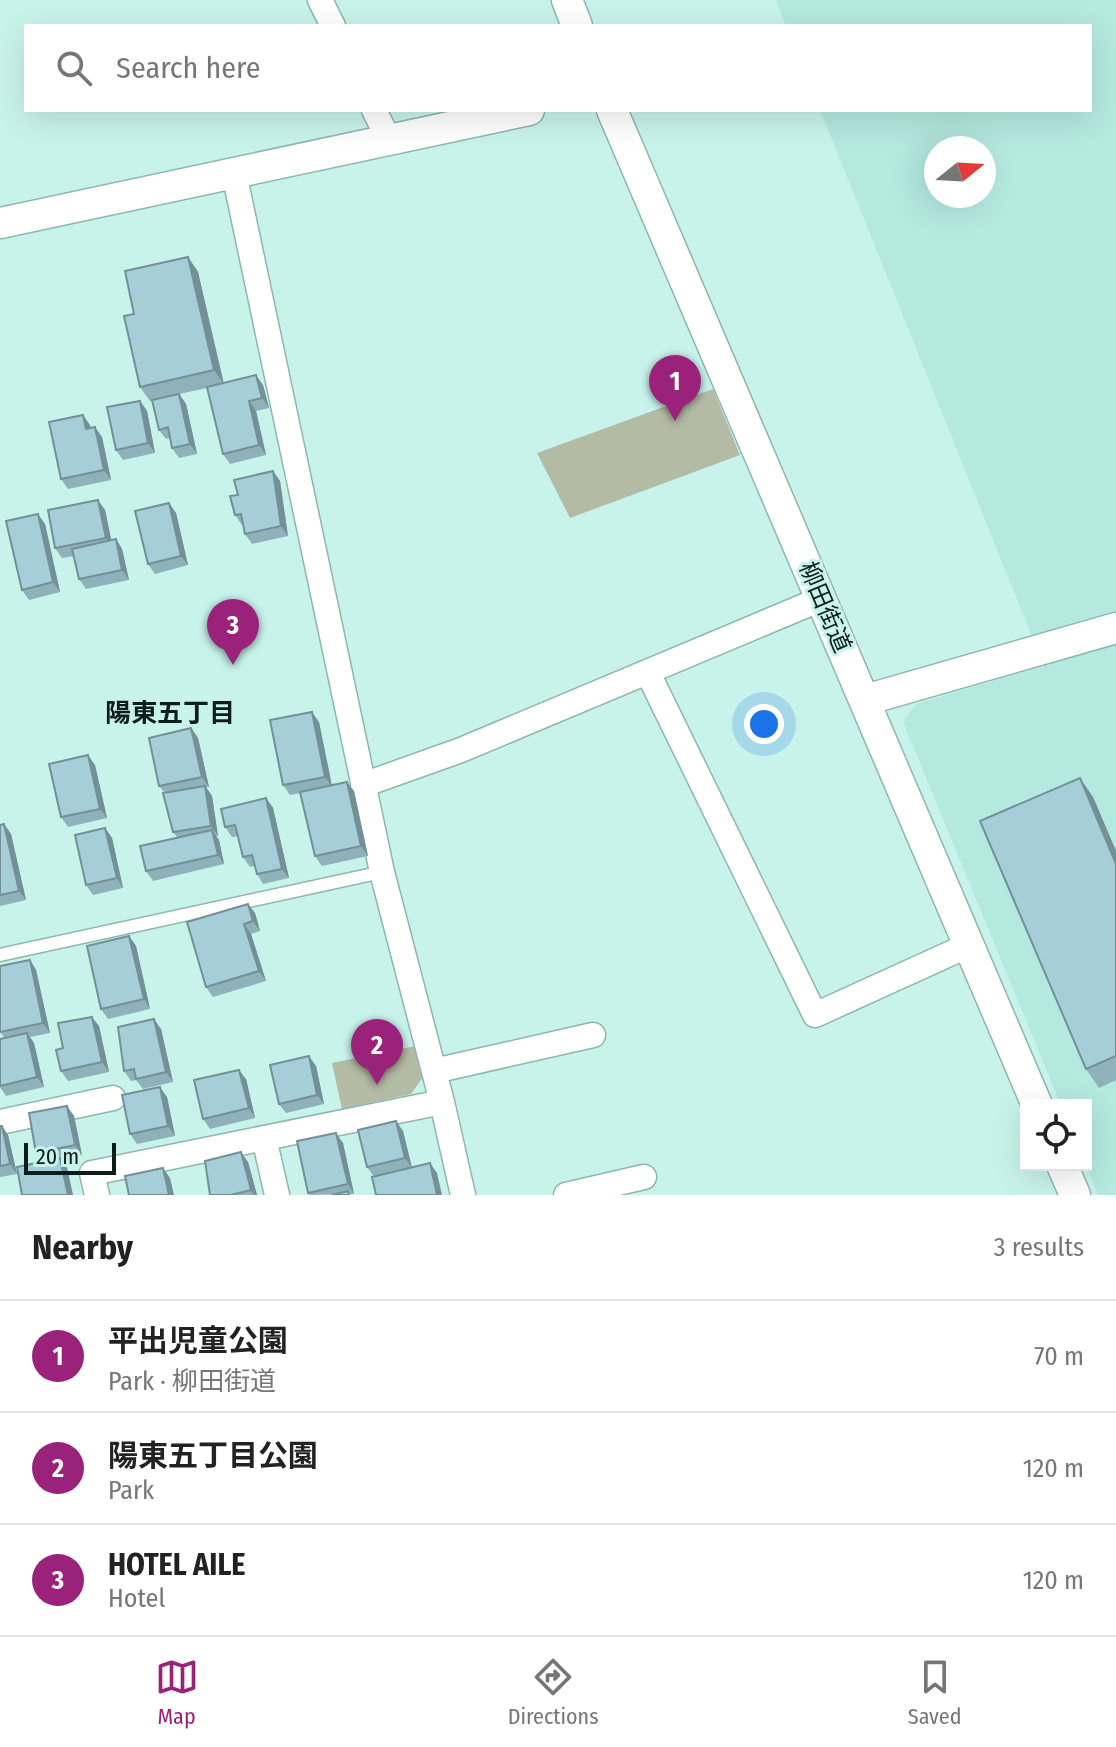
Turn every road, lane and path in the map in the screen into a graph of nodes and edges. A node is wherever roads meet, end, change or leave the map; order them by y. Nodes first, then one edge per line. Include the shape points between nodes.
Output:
1 (320, 0) edge
2 (567, 0) edge
3 (332, 24) edge
4 (576, 24) edge
5 (375, 112) edge
6 (520, 112) edge
7 (613, 112) edge
8 (389, 140) junction
9 (234, 173) junction
10 (0, 223) edge
11 (821, 599) junction
12 (1116, 628) edge
13 (648, 673) junction
14 (865, 700) junction
15 (363, 785) junction
16 (382, 872) junction
17 (969, 945) junction
18 (0, 955) edge
19 (593, 1035) dead end
20 (434, 1071) junction
21 (113, 1098) dead end
22 (1034, 1099) edge
23 (442, 1102) junction
24 (0, 1122) edge
25 (264, 1138) junction
26 (1065, 1171) edge
27 (644, 1177) dead end
28 (97, 1195) edge
29 (277, 1195) edge
30 (463, 1195) edge
31 (566, 1195) edge
32 (1075, 1195) edge

1 - 3 street
2 - 4 street
5 - 8 street
6 - 8 street
7 - 11 street, 柳田街道
8 - 9 street
9 - 10 street
9 - 15 street
11 - 13 street
11 - 14 street, 柳田街道
12 - 14 street
13 - 15 street
13 - 17 street via 815,1015
14 - 17 street, 柳田街道
15 - 16 street
16 - 18 lane
16 - 20 street
17 - 22 street, 柳田街道
19 - 20 street
20 - 23 street
21 - 24 street
23 - 25 street
23 - 30 street
25 - 28 street via 92,1173
25 - 29 street
26 - 32 street
27 - 31 street

